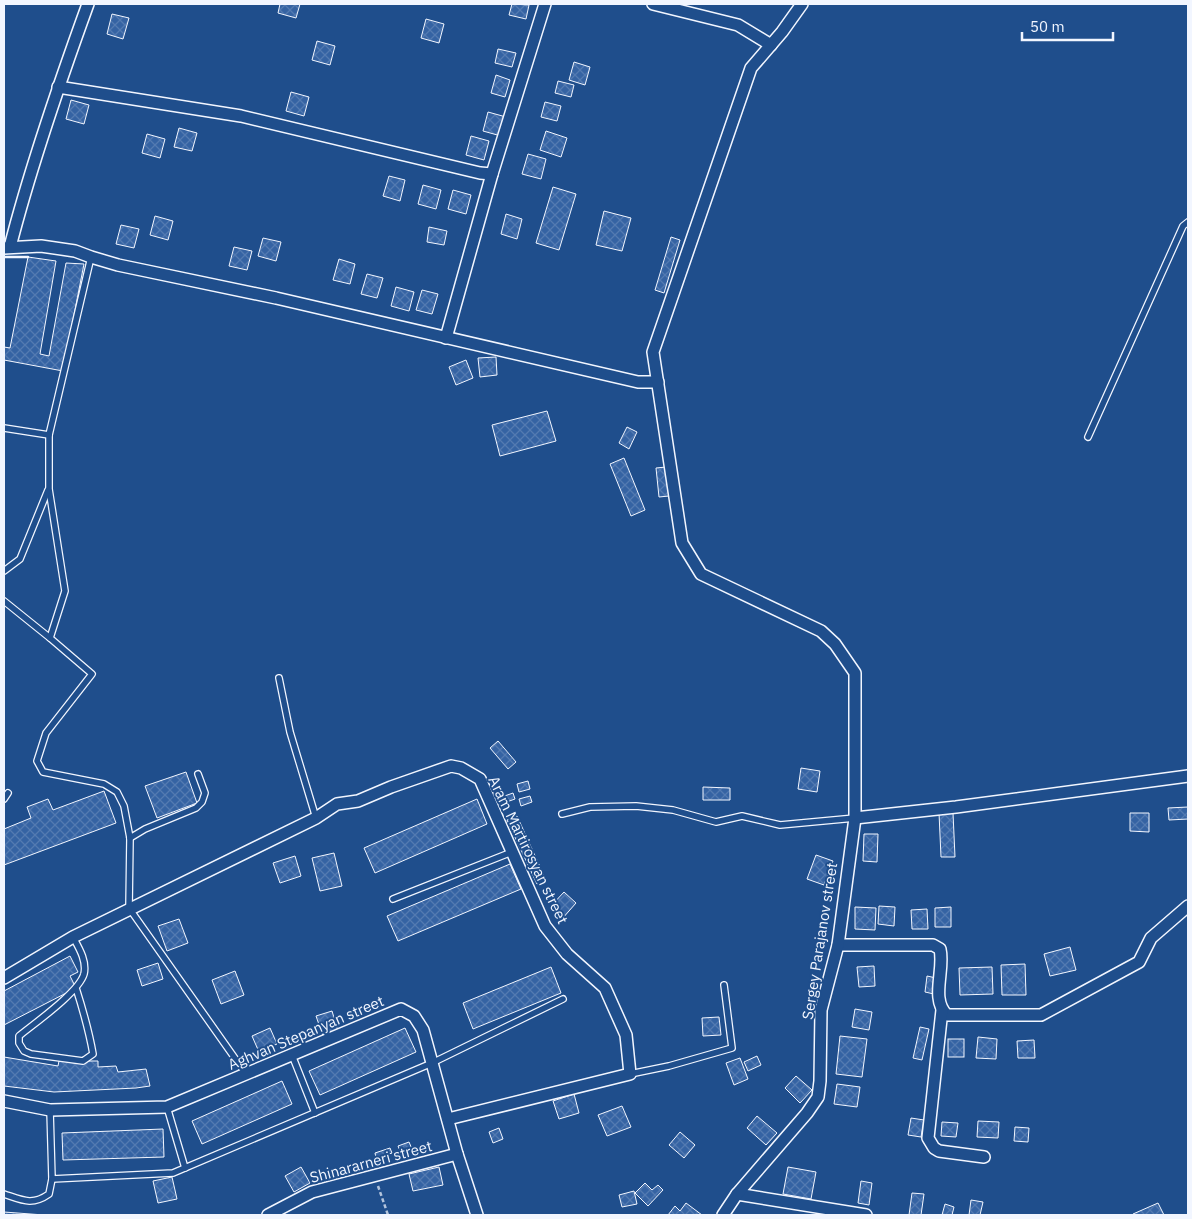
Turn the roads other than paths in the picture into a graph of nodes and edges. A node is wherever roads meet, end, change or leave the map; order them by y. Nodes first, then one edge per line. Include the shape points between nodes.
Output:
1 (88, 4) edge
2 (544, 4) edge
3 (652, 4) edge
4 (802, 4) edge
5 (771, 45) junction
6 (58, 87) junction
7 (492, 174) junction
8 (1188, 222) edge
9 (7, 247) edge
10 (91, 258) junction
11 (446, 338) junction
12 (658, 382) junction
13 (4, 428) edge
14 (49, 435) junction
15 (1088, 436) dead end
16 (49, 489) junction
17 (4, 572) edge
18 (4, 601) edge
19 (50, 638) junction
20 (279, 678) dead end
21 (198, 774) dead end
22 (1188, 776) edge
23 (8, 793) dead end
24 (4, 799) edge
25 (562, 814) dead end
26 (316, 818) junction
27 (855, 818) junction
28 (130, 838) junction
29 (512, 852) junction
30 (393, 900) dead end
31 (1188, 906) edge
32 (129, 908) junction
33 (73, 937) junction
34 (838, 946) junction
35 (4, 978) edge
36 (724, 985) dead end
37 (76, 988) junction
38 (564, 999) dead end
39 (942, 1010) junction
40 (292, 1055) junction
41 (432, 1063) junction
42 (246, 1074) junction
43 (630, 1074) junction
44 (4, 1101) edge
45 (167, 1107) junction
46 (50, 1110) junction
47 (315, 1113) junction
48 (448, 1119) junction
49 (457, 1154) junction
50 (984, 1157) dead end
51 (185, 1168) junction
52 (52, 1179) junction
53 (4, 1194) edge
54 (737, 1194) junction
55 (268, 1215) edge
56 (477, 1215) edge
57 (723, 1215) edge
58 (866, 1215) edge

1 - 6 street
2 - 7 street
3 - 5 street via 738,25
4 - 5 street, Sergey Parajanov street
5 - 12 street, Sergey Parajanov street via 751,68 653,352
6 - 7 street via 241,116
6 - 9 street
7 - 11 street
8 - 15 lane via 1183,226
9 - 10 street via 41,246 75,251
10 - 11 street
10 - 14 lane
11 - 12 street via 638,382
12 - 27 street, Sergey Parajanov street via 682,543 701,574 821,631 835,644 855,673
13 - 14 lane
14 - 16 lane
16 - 17 lane via 20,559
16 - 19 lane via 65,591
18 - 19 lane
19 - 28 lane via 92,674 46,733 37,761 43,772 104,784 117,792 124,806
20 - 26 lane via 290,732
21 - 28 lane via 205,793 196,808
22 - 27 street
23 - 24 lane
25 - 27 lane via 590,807 636,806 673,810 716,822 742,816 780,825
26 - 29 street, Aram Martirosyan street via 337,804 358,801 451,766 480,779
26 - 32 street
27 - 34 street, Sergey Parajanov street
28 - 32 lane
29 - 30 lane
29 - 43 street, Aram Martirosyan street via 545,926 567,954 605,988 626,1035
31 - 39 street via 1151,938 1139,962 1041,1015 947,1015
32 - 33 street
32 - 42 lane
33 - 35 street
33 - 37 lane via 84,959 85,969
34 - 39 street via 933,945 940,950 942,958 938,999
34 - 54 street, Sergey Parajanov street via 821,1010 818,1097
36 - 43 lane via 732,1048
37 - 37 lane via 20,1036 19,1043 24,1051 83,1060 93,1054
38 - 41 lane
39 - 50 street via 928,1138 939,1151
40 - 41 street, Aghvan Stepanyan street via 401,1009 414,1016 423,1030
40 - 42 street, Aghvan Stepanyan street
40 - 47 lane
41 - 47 lane
41 - 48 street, Aghvan Stepanyan street
42 - 45 street, Aghvan Stepanyan street
43 - 48 street
44 - 46 street, Aghvan Stepanyan street
45 - 46 street, Aghvan Stepanyan street
45 - 51 lane
46 - 52 lane
47 - 51 lane
48 - 49 street, Aghvan Stepanyan street
49 - 55 street, Shinararneri street via 312,1192
49 - 56 street, Aghvan Stepanyan street
51 - 52 lane via 173,1173
52 - 53 lane via 49,1194 42,1200 30,1202
54 - 57 street, Sergey Parajanov street
54 - 58 street

